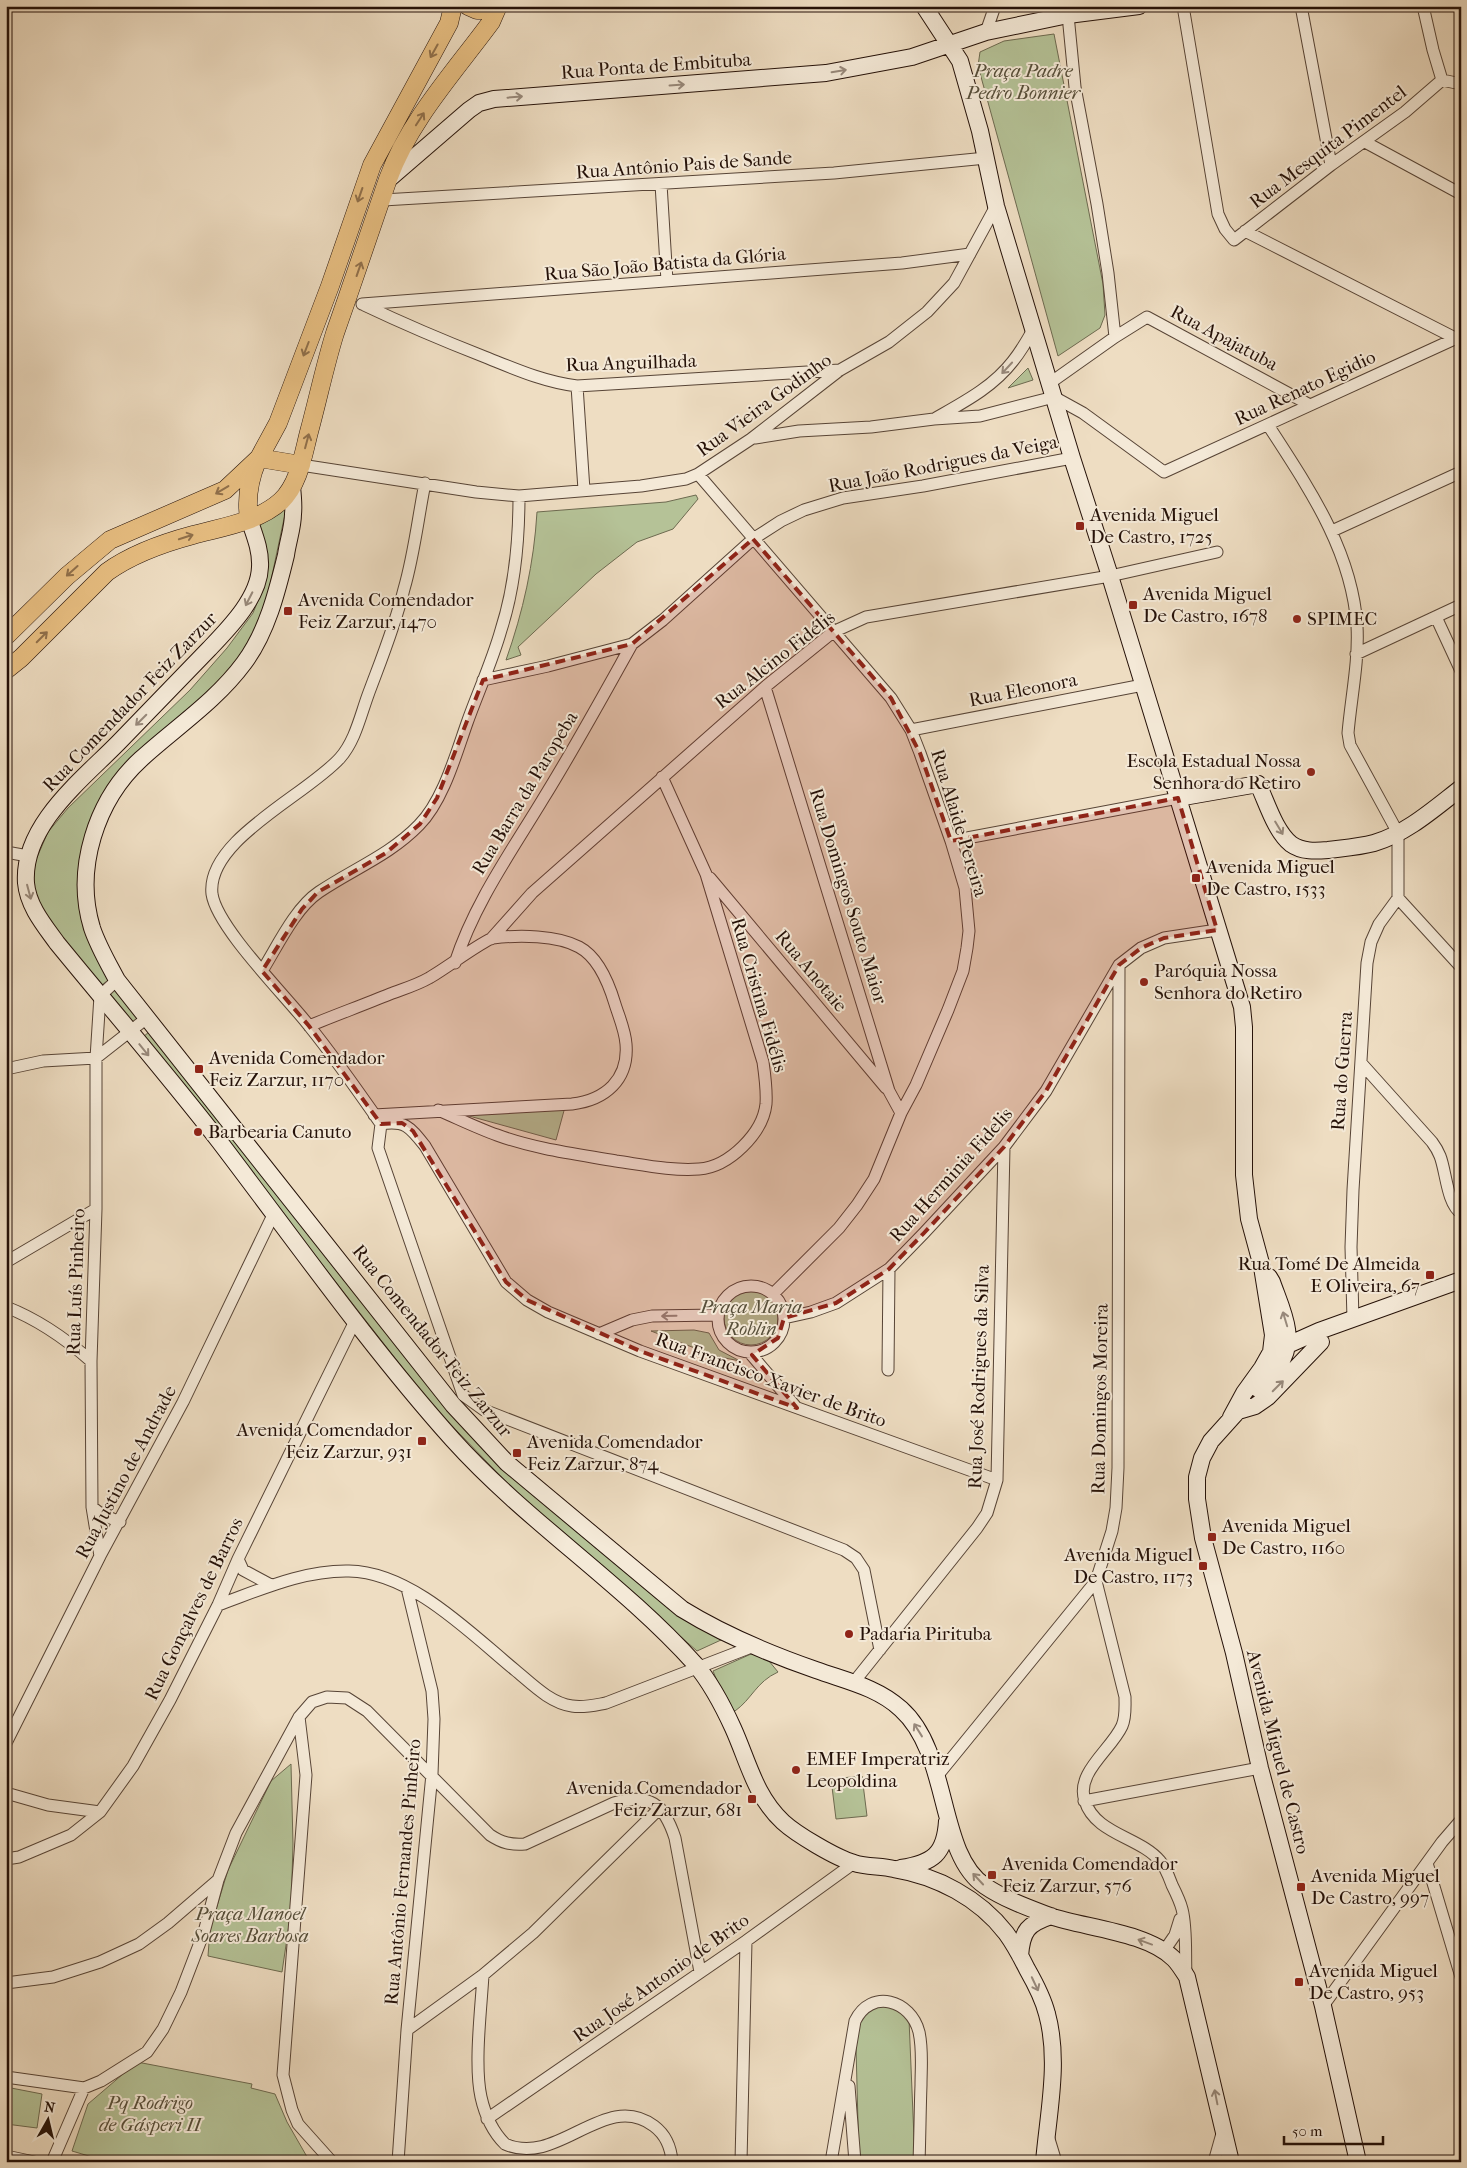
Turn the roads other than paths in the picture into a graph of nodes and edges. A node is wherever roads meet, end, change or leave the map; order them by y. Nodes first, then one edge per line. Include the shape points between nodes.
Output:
1 (453, 6) edge
2 (468, 6) edge
3 (924, 6) edge
4 (995, 6) edge
5 (1139, 6) edge
6 (1183, 6) edge
7 (1301, 6) edge
8 (1423, 6) edge
9 (497, 8) edge
10 (1070, 11) edge
11 (986, 32) junction
12 (950, 45) junction
13 (1442, 80) junction
14 (1461, 84) edge
15 (1365, 142) junction
16 (986, 158) junction
17 (1331, 165) junction
18 (389, 178) junction
19 (661, 184) junction
20 (1461, 194) edge
21 (383, 200) junction
22 (996, 206) junction
23 (1245, 231) junction
24 (970, 254) junction
25 (667, 281) junction
26 (355, 302) junction
27 (1034, 328) junction
28 (1115, 337) junction
29 (1458, 337) edge
30 (840, 370) junction
31 (577, 386) junction
32 (1052, 390) junction
33 (1310, 405) junction
34 (934, 419) junction
35 (1268, 425) junction
36 (751, 439) junction
37 (259, 458) junction
38 (1072, 458) junction
39 (301, 465) junction
40 (1461, 472) edge
41 (698, 474) junction
42 (425, 483) junction
43 (292, 487) junction
44 (584, 490) junction
45 (519, 496) junction
46 (249, 519) junction
47 (1332, 531) junction
48 (753, 539) junction
49 (1217, 552) dead end
50 (1110, 576) junction
51 (257, 578) junction
52 (279, 582) junction
53 (1461, 605) edge
54 (1436, 617) junction
55 (833, 632) junction
56 (6, 636) edge
57 (632, 644) junction
58 (1356, 654) junction
59 (6, 670) edge
60 (1461, 671) edge
61 (483, 680) junction
62 (1143, 685) junction
63 (764, 687) junction
64 (911, 730) junction
65 (662, 777) junction
66 (1461, 788) edge
67 (1178, 798) junction
68 (1398, 833) junction
69 (951, 841) junction
70 (6, 852) edge
71 (28, 856) junction
72 (706, 874) junction
73 (1398, 898) junction
74 (1217, 930) junction
75 (492, 938) junction
76 (455, 963) junction
77 (1118, 965) junction
78 (1461, 967) edge
79 (262, 971) junction
80 (117, 980) junction
81 (100, 996) junction
82 (147, 1018) junction
83 (309, 1026) junction
84 (129, 1032) junction
85 (96, 1058) junction
86 (1362, 1064) junction
87 (6, 1069) edge
88 (889, 1091) junction
89 (438, 1110) junction
90 (901, 1113) junction
91 (377, 1119) junction
92 (1004, 1147) junction
93 (96, 1209) junction
94 (1461, 1213) edge
95 (274, 1215) junction
96 (6, 1262) edge
97 (1262, 1267) junction
98 (889, 1269) junction
99 (1461, 1280) edge
100 (773, 1294) junction
101 (6, 1307) edge
102 (718, 1315) junction
103 (784, 1318) junction
104 (1353, 1319) junction
105 (356, 1321) junction
106 (599, 1334) junction
107 (1321, 1342) junction
108 (1288, 1345) junction
109 (749, 1352) junction
110 (1275, 1358) junction
111 (91, 1361) junction
112 (888, 1370) dead end
113 (458, 1400) junction
114 (797, 1408) junction
115 (1234, 1414) junction
116 (997, 1480) junction
117 (92, 1507) junction
118 (120, 1522) junction
119 (100, 1556) junction
120 (238, 1559) junction
121 (1096, 1581) junction
122 (271, 1585) junction
123 (407, 1588) junction
124 (218, 1605) junction
125 (754, 1646) junction
126 (880, 1650) junction
127 (698, 1668) junction
128 (854, 1682) junction
129 (299, 1717) junction
130 (6, 1743) edge
131 (1260, 1768) junction
132 (432, 1774) junction
133 (938, 1775) junction
134 (6, 1793) edge
135 (1084, 1801) junction
136 (660, 1808) junction
137 (100, 1812) junction
138 (948, 1814) junction
139 (1461, 1820) edge
140 (6, 1859) edge
141 (1427, 1863) junction
142 (854, 1864) junction
143 (896, 1869) junction
144 (218, 1880) junction
145 (1183, 1910) junction
146 (1051, 1916) junction
147 (746, 1941) junction
148 (1164, 1951) junction
149 (1020, 1956) junction
150 (700, 1972) junction
151 (483, 1976) junction
152 (1187, 1977) junction
153 (1461, 1978) edge
154 (6, 1984) edge
155 (1324, 2006) junction
156 (407, 2030) junction
157 (848, 2070) junction
158 (6, 2078) edge
159 (84, 2088) junction
160 (487, 2119) junction
161 (1223, 2128) junction
162 (1046, 2130) junction
163 (563, 2151) dead end
164 (6, 2156) edge
165 (537, 2158) dead end
166 (34, 2162) edge
167 (52, 2162) edge
168 (332, 2162) edge
169 (398, 2162) edge
170 (672, 2162) edge
171 (741, 2162) edge
172 (831, 2162) edge
173 (855, 2162) edge
174 (919, 2162) edge
175 (1044, 2162) edge
176 (1056, 2162) edge
177 (1214, 2162) edge
178 (1231, 2162) edge
179 (1358, 2162) edge

1 -> 37 main road via 449,24 372,165 278,423
2 - 9 main road via 478,10
3 - 12 main road, Avenida Miguel de Castro
4 - 11 street
5 - 10 main road, Rua Ponta de Embituba
6 - 23 street, Rua Mesquita Pimentel via 1218,214 1234,240
7 - 17 street
8 - 13 street
18 -> 9 main road via 419,119 492,22
10 - 11 main road, Rua Ponta de Embituba
10 - 28 street via 1075,87 1097,204
11 - 12 main road, Rua Ponta de Embituba
12 - 16 main road, Avenida Miguel de Castro via 960,61
18 -> 12 main road, Rua Ponta de Embituba via 469,110 494,99 826,73 889,62
13 - 14 street
13 - 15 street, Rua Mesquita Pimentel
15 - 17 street, Rua Mesquita Pimentel
15 - 20 street
16 - 19 street, Rua Antônio Pais de Sande via 834,173
16 - 22 main road, Avenida Miguel de Castro
17 - 23 street, Rua Mesquita Pimentel
18 - 21 main road
19 - 21 street, Rua Antônio Pais de Sande
19 - 25 street
26 -> 21 main road
22 - 24 street, Rua Vieira Godinho
22 - 27 main road, Avenida Miguel de Castro
23 - 29 street
24 - 25 street, Rua São João Batista da Glória via 902,264
24 - 30 street, Rua Vieira Godinho via 954,283 927,312 889,342
25 - 26 street, Rua São João Batista da Glória
26 - 31 street, Rua Anguilhada via 531,376
39 -> 26 main road via 335,334
27 - 32 main road, Avenida Miguel de Castro
27 -> 34 street via 1014,361 993,383
28 - 32 street
28 - 33 street, Rua Apajatuba via 1148,317
29 - 33 street, Rua Renato Egidio
30 - 31 street, Rua Anguilhada
30 - 36 street, Rua Vieira Godinho
31 - 44 street
32 - 34 street via 980,416
32 - 35 street, Rua Renato Egidio via 1164,472
32 - 38 main road, Avenida Miguel de Castro
33 - 35 street, Rua Renato Egidio
34 - 36 street
35 - 47 street via 1319,504
36 - 41 street, Rua Vieira Godinho
37 - 39 main road
37 - 46 main road via 247,497
37 -> 56 main road via 224,490 110,540 67,576
38 - 48 street, Rua João Rodrigues da Veiga via 843,498 804,510
38 - 50 main road, Avenida Miguel de Castro
39 - 42 street, Rua Vieira Godinho
39 - 43 main road
40 - 47 street
41 - 44 street, Rua Vieira Godinho via 641,486
41 - 48 street, Rua Alaide Pereira
42 - 45 street, Rua Vieira Godinho
42 - 79 street via 398,614 354,736 341,757 323,775 238,838 216,868 212,894 221,918
43 - 46 main road via 277,504
43 - 52 main road, Rua Comendador Feiz Zarzur via 294,514
44 - 45 street, Rua Vieira Godinho
45 - 61 street via 512,585 501,630
46 - 51 main road, Rua Comendador Feiz Zarzur via 259,555
59 -> 46 main road via 120,563 191,535
47 - 58 street via 1355,609
48 - 55 street, Rua Alaide Pereira
48 - 57 street, Rua João Rodrigues da Veiga
49 - 50 street, Rua Alcino Fidélis
50 - 55 street, Rua Alcino Fidélis via 866,617
50 - 62 main road, Avenida Miguel de Castro
51 - 52 main road
51 -> 71 main road, Rua Comendador Feiz Zarzur via 239,616 164,697 74,785 38,835
52 - 80 main road, Rua Comendador Feiz Zarzur via 263,631 244,664 122,779 93,833 86,865 92,928
53 - 54 street
54 - 58 street
54 - 60 street
55 - 63 street, Rua Alcino Fidélis
55 - 64 street, Rua Alaide Pereira via 891,698
57 - 61 street, Rua João Rodrigues da Veiga
57 - 76 street, Rua Barra da Paropeba via 574,750 480,903 464,933
58 - 68 street via 1348,733 1350,745
61 - 79 street via 438,798 420,824 386,853 318,892 302,909
62 - 64 street, Rua Eleonora
62 - 67 main road, Avenida Miguel de Castro
63 - 65 street, Rua Alcino Fidélis
63 - 88 street, Rua Domingos Souto Maior
64 - 69 street, Rua Alaide Pereira
65 - 72 street, Rua Cristina Fidélis
65 - 75 street, Rua Alcino Fidélis via 532,893
66 - 68 main road
67 -> 68 main road via 1258,784 1285,838 1303,850 1352,848
67 - 69 street
67 - 74 main road, Avenida Miguel de Castro
68 - 73 street
69 - 90 street, Rua Alaide Pereira via 965,888 969,931 967,948 948,1010
70 - 71 street
71 -> 81 main road, Rua Comendador Feiz Zarzur via 26,884 33,909
72 - 88 street, Rua Anotaie
72 - 89 street, Rua Cristina Fidélis via 763,1062 766,1084 766,1106 756,1131 738,1152 722,1163 702,1169 675,1170 531,1145 498,1136
73 - 78 street
73 - 86 street, Rua do Guerra via 1379,924 1371,942
74 - 77 street, Rua Herminia Fidelis via 1164,938 1141,948
74 - 97 main road, Avenida Miguel de Castro via 1242,1007 1244,1175 1249,1219
75 - 76 street, Rua Alcino Fidélis
75 - 89 street via 543,937 581,948 598,965 611,990 626,1044 623,1067 614,1085 588,1102
76 - 83 street, Rua Alcino Fidélis via 428,979
77 - 92 street, Rua Herminia Fidelis via 1046,1091
77 - 121 street, Rua Domingos Moreira via 1118,1468 1112,1531
79 - 83 street
80 - 81 street
80 - 82 main road, Rua Comendador Feiz Zarzur
81 - 84 main road, Rua Comendador Feiz Zarzur
81 - 85 street, Rua Luís Pinheiro
82 - 84 street
82 - 113 main road, Rua Comendador Feiz Zarzur
83 - 91 street
84 - 85 street
84 -> 95 main road, Rua Comendador Feiz Zarzur
85 - 87 street via 42,1061
85 - 93 street, Rua Luís Pinheiro
86 - 94 street via 1432,1142 1440,1156 1452,1201
86 - 104 street, Rua do Guerra via 1352,1190
88 - 90 street, Rua Domingos Souto Maior
89 - 91 street
90 - 100 street, Rua Alaide Pereira via 874,1179 857,1205
91 - 106 street, Rua Francisco Xavier de Brito via 402,1123 425,1146 506,1282 548,1312
91 - 113 street via 378,1148
92 - 98 street, Rua Herminia Fidelis
92 - 116 street, Rua José Rodrigues da Silva
93 - 96 street
93 - 111 street, Rua Luís Pinheiro
95 - 105 main road, Rua Comendador Feiz Zarzur
95 - 118 street, Rua Justino de Andrade via 183,1402
108 -> 97 main road, Avenida Miguel de Castro via 1287,1326 1272,1282
97 - 110 main road, Avenida Miguel de Castro via 1265,1297 1273,1324
98 - 103 street, Rua Herminia Fidelis via 836,1303
98 - 112 street
99 - 104 main road
100 - 102 street via 758,1287 736,1289 727,1296
100 - 103 street via 782,1307
101 - 111 street via 39,1323
102 -> 106 street via 652,1316 632,1320
102 - 109 street via 722,1336 738,1350
103 - 109 street via 778,1338 770,1346
104 - 107 main road
104 - 108 main road
105 - 120 street, Rua Gonçalves de Barros
105 - 127 main road, Rua Comendador Feiz Zarzur via 455,1442 511,1498 652,1620
106 - 114 street, Rua Francisco Xavier de Brito
107 - 110 main road
115 -> 107 main road via 1268,1396
108 - 110 main road
109 - 114 street
110 - 115 main road, Avenida Miguel de Castro
110 - 115 main road, Avenida Miguel de Castro via 1262,1368
111 - 117 street, Rua Luís Pinheiro
113 - 125 main road, Rua Comendador Feiz Zarzur via 507,1463 660,1592 706,1624
113 - 126 street via 844,1550 856,1558 864,1570
114 - 116 street, Rua Francisco Xavier de Brito
115 - 131 main road, Avenida Miguel de Castro via 1211,1441 1202,1458 1197,1478 1197,1499 1205,1547 1234,1652
116 - 126 street, Rua José Rodrigues da Silva via 990,1506 977,1528
117 - 118 street
117 - 119 street, Rua Luís Pinheiro
118 - 119 street, Rua Justino de Andrade
119 - 130 street, Rua Justino de Andrade
120 - 122 street via 243,1570
120 - 124 street, Rua Gonçalves de Barros
121 - 133 street, Rua Domingos Moreira
121 - 135 street via 1126,1712 1113,1742 1085,1780
122 - 123 street via 300,1576 350,1571 395,1581
122 - 124 street
123 - 127 street via 462,1626 537,1689 572,1706 606,1703
123 - 132 street, Rua Antônio Fernandes Pinheiro via 432,1691
124 - 137 street, Rua Gonçalves de Barros via 161,1717 133,1766
125 - 127 street
125 - 128 main road, Rua Comendador Feiz Zarzur
126 - 128 street, Rua José Rodrigues da Silva
127 - 142 main road, Rua Comendador Feiz Zarzur via 716,1693 764,1799 783,1822
133 -> 128 main road, Rua Comendador Feiz Zarzur via 916,1725 879,1692
129 - 132 street via 312,1702 327,1697 347,1698 368,1711
129 - 144 street via 236,1833
129 - 168 street via 306,1775 283,2074 298,2124
131 - 135 street
131 - 155 main road, Avenida Miguel de Castro
132 - 136 street via 490,1835 512,1845 525,1844 601,1808 628,1799 649,1800
132 - 156 street, Rua Antônio Fernandes Pinheiro
133 - 138 main road, Rua Comendador Feiz Zarzur
134 - 137 street via 48,1805
135 - 145 street via 1090,1814 1100,1823 1151,1852 1161,1862
136 - 150 street via 675,1838
136 - 151 street via 533,1933
137 - 140 street, Rua Gonçalves de Barros via 71,1835 19,1857
138 - 143 main road via 946,1836 937,1854 915,1866
146 -> 138 main road, Rua Comendador Feiz Zarzur via 984,1885 958,1850
139 - 141 street
141 - 153 street
141 - 155 street
142 - 143 main road, Rua Comendador Feiz Zarzur
142 - 147 street, Rua José Antonio de Brito
143 - 149 main road, Rua Comendador Feiz Zarzur via 923,1876 961,1893 1006,1933
144 - 154 street via 139,1944 100,1962 53,1977
144 - 159 street via 197,1952 163,2029 147,2052
145 - 148 street via 1175,1935
145 - 152 street
148 -> 146 main road, Rua Comendador Feiz Zarzur via 1148,1942
146 - 149 main road via 1028,1927 1021,1942
147 - 150 street, Rua José Antonio de Brito
147 - 171 street
148 - 152 main road, Rua Comendador Feiz Zarzur
149 -> 162 main road, Rua Comendador Feiz Zarzur via 1047,2013 1052,2042
150 - 160 street, Rua José Antonio de Brito
151 - 156 street
151 - 160 street via 478,2072 480,2096
161 -> 152 main road, Rua Comendador Feiz Zarzur
155 - 179 main road, Avenida Miguel de Castro
156 - 169 street, Rua Antônio Fernandes Pinheiro
157 - 172 street
157 - 173 street
157 - 174 street via 860,2012 877,2002 904,2007 918,2031 922,2051
158 - 159 street
159 - 167 street
160 - 165 street via 500,2139 515,2153
161 - 177 street
161 - 178 main road, Rua Comendador Feiz Zarzur
162 - 175 main road, Rua Comendador Feiz Zarzur
162 - 176 street
163 - 170 street via 606,2126 620,2120 636,2119 662,2132 670,2146
164 - 166 street

